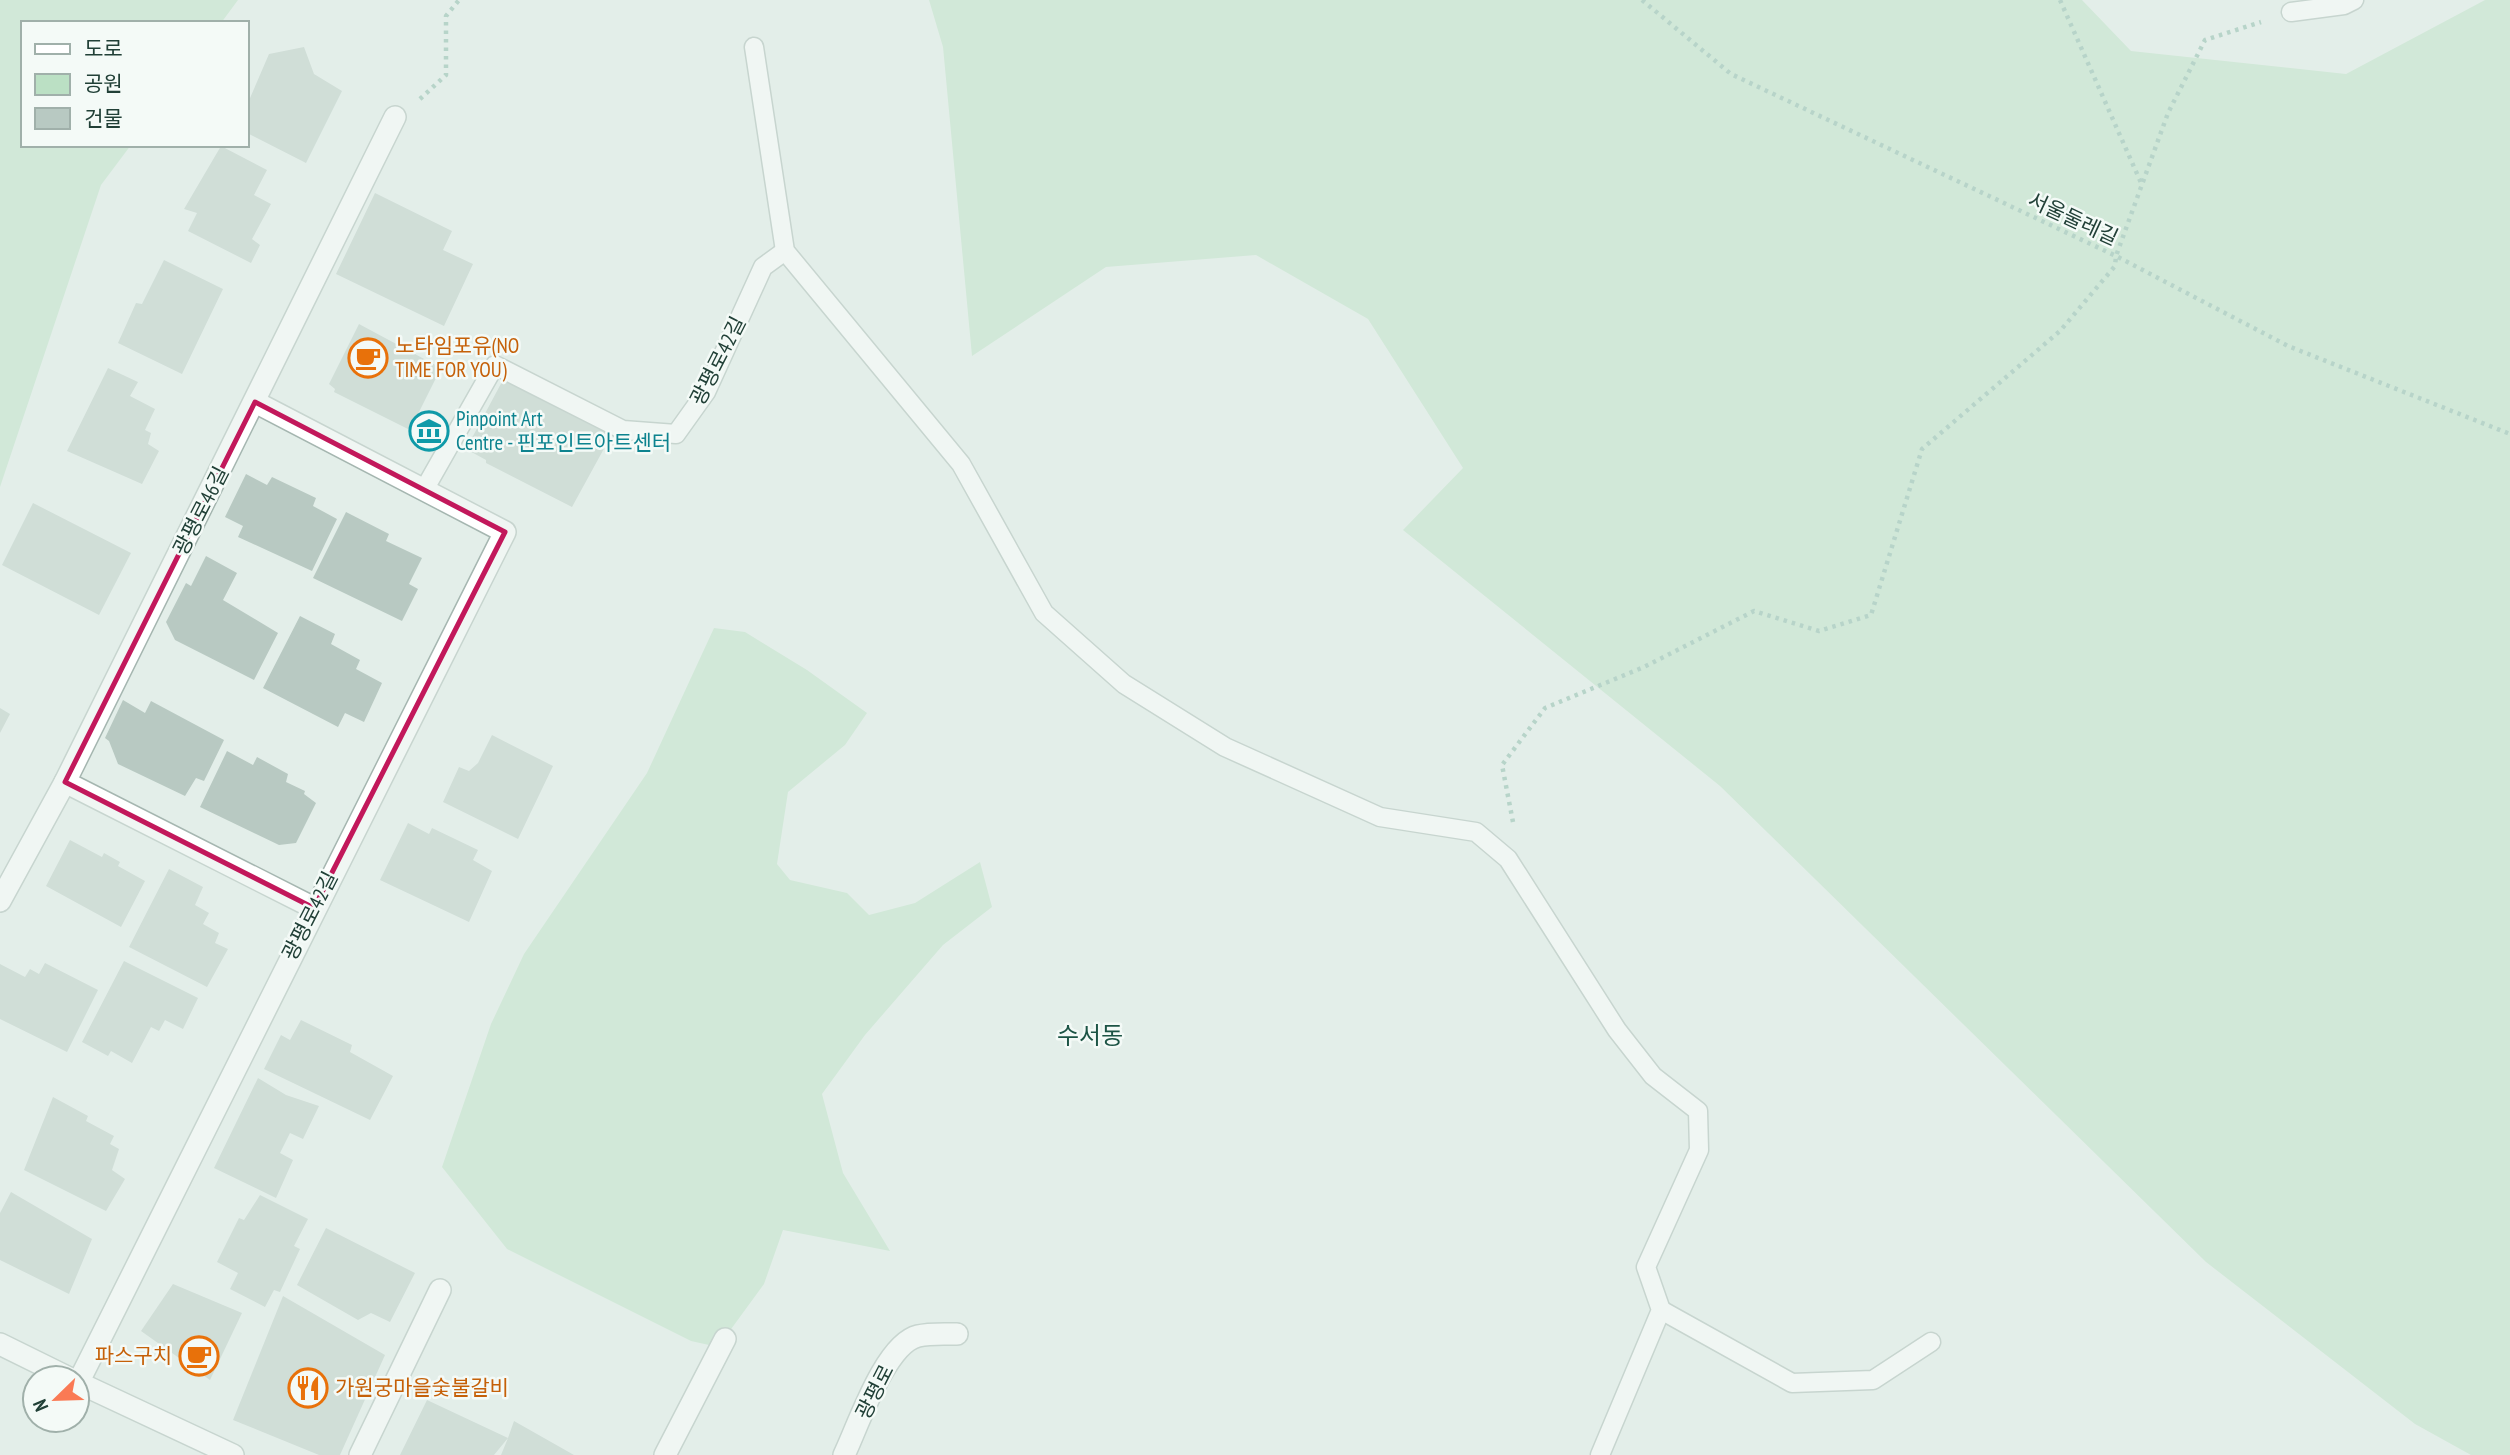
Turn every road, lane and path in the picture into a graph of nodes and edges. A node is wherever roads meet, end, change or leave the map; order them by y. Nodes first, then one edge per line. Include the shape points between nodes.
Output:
1 (459, 0) edge
2 (1642, 0) edge
3 (2060, 0) edge
4 (2354, 0) edge
5 (2291, 12) joint
6 (754, 47) dead end
7 (395, 117) joint
8 (2142, 185) junction
9 (785, 251) junction
10 (2116, 256) junction
11 (255, 402) junction
12 (2510, 434) edge
13 (424, 490) junction
14 (65, 782) junction
15 (1515, 832) dead end
16 (0, 901) edge
17 (314, 908) junction
18 (440, 1290) dead end
19 (1661, 1310) junction
20 (957, 1334) dead end
21 (724, 1339) dead end
22 (1931, 1342) dead end
23 (0, 1344) edge
24 (41, 1364) edge
25 (84, 1364) edge
26 (91, 1388) edge
27 (233, 1455) edge
28 (360, 1455) edge
29 (665, 1455) edge
30 (844, 1455) edge
31 (1600, 1455) edge

1 - 7 path via 446,16 446,75
2 - 10 path, 서울둘레길 via 1731,74
3 - 8 path
4 - 5 lane
5 - 8 path via 2205,40 2168,113
6 - 9 lane
7 - 11 street, 광평로46길
8 - 10 path
9 - 13 lane, 광평로42길 via 764,267 706,392 676,434 623,430 495,365
9 - 19 lane via 961,464 1044,613 1124,684 1225,747 1279,773 1380,817 1476,832 1508,859 1617,1030 1653,1076 1698,1111 1699,1150 1646,1267
10 - 12 path, 서울둘레길 via 2288,346
10 - 15 path via 2116,266 2060,331 1922,449 1871,615 1819,631 1754,611 1644,667 1545,708 1502,765
11 - 13 street, 광평로42길
11 - 14 street, 광평로46길
13 - 17 street, 광평로42길 via 505,531
14 - 16 street, 광평로46길
14 - 17 street
17 - 25 street, 광평로42길
18 - 28 street
19 - 22 lane via 1792,1383 1873,1380
19 - 31 lane
20 - 30 street, 광평로 via 917,1336 904,1344 885,1367
21 - 29 street
23 - 24 street
26 - 27 street

